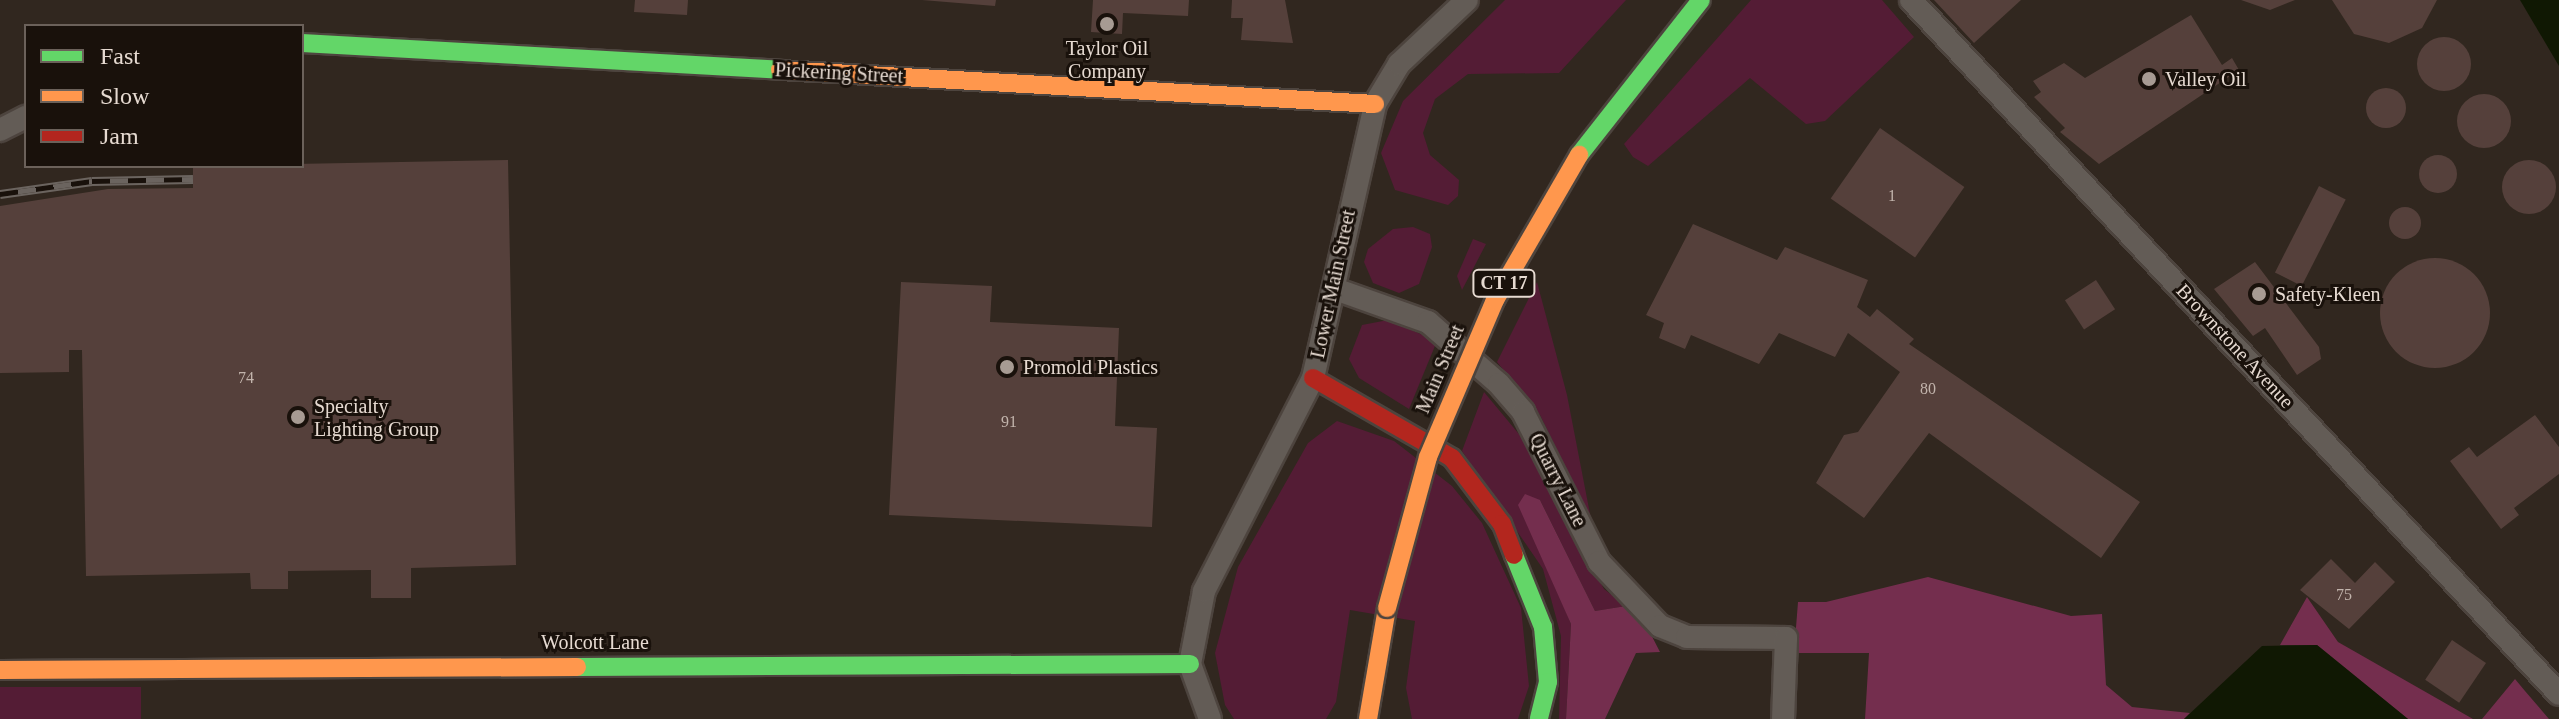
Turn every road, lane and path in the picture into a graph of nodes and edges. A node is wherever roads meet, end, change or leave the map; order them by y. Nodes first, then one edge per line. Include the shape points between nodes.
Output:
1 (1467, 0) edge
2 (1701, 0) edge
3 (1911, 0) edge
4 (304, 43) edge
5 (1375, 104) junction
6 (24, 118) edge
7 (0, 130) edge
8 (1335, 289) junction
9 (1313, 378) junction
10 (1190, 664) junction
11 (0, 670) edge
12 (2559, 694) edge
13 (1367, 716) edge
14 (1210, 719) edge
15 (1539, 719) edge
16 (1783, 719) edge

1 - 5 street, Lower Main Street via 1399,64
2 - 13 main road, Main Street / CT 17, bridge via 1583,148 1495,300 1428,457 1387,608
3 - 12 street, Brownstone Avenue
4 - 5 main road, Pickering Street
5 - 8 street, Lower Main Street
6 - 7 street
8 - 9 street, Lower Main Street
8 - 16 street, Quarry Lane via 1428,322 1499,384 1523,412 1599,562 1660,626 1687,637 1786,638
9 - 10 street, Lower Main Street via 1213,565
9 - 15 main road via 1452,458 1502,524 1543,627 1548,668
10 - 11 main road, Wolcott Lane
10 - 14 street

